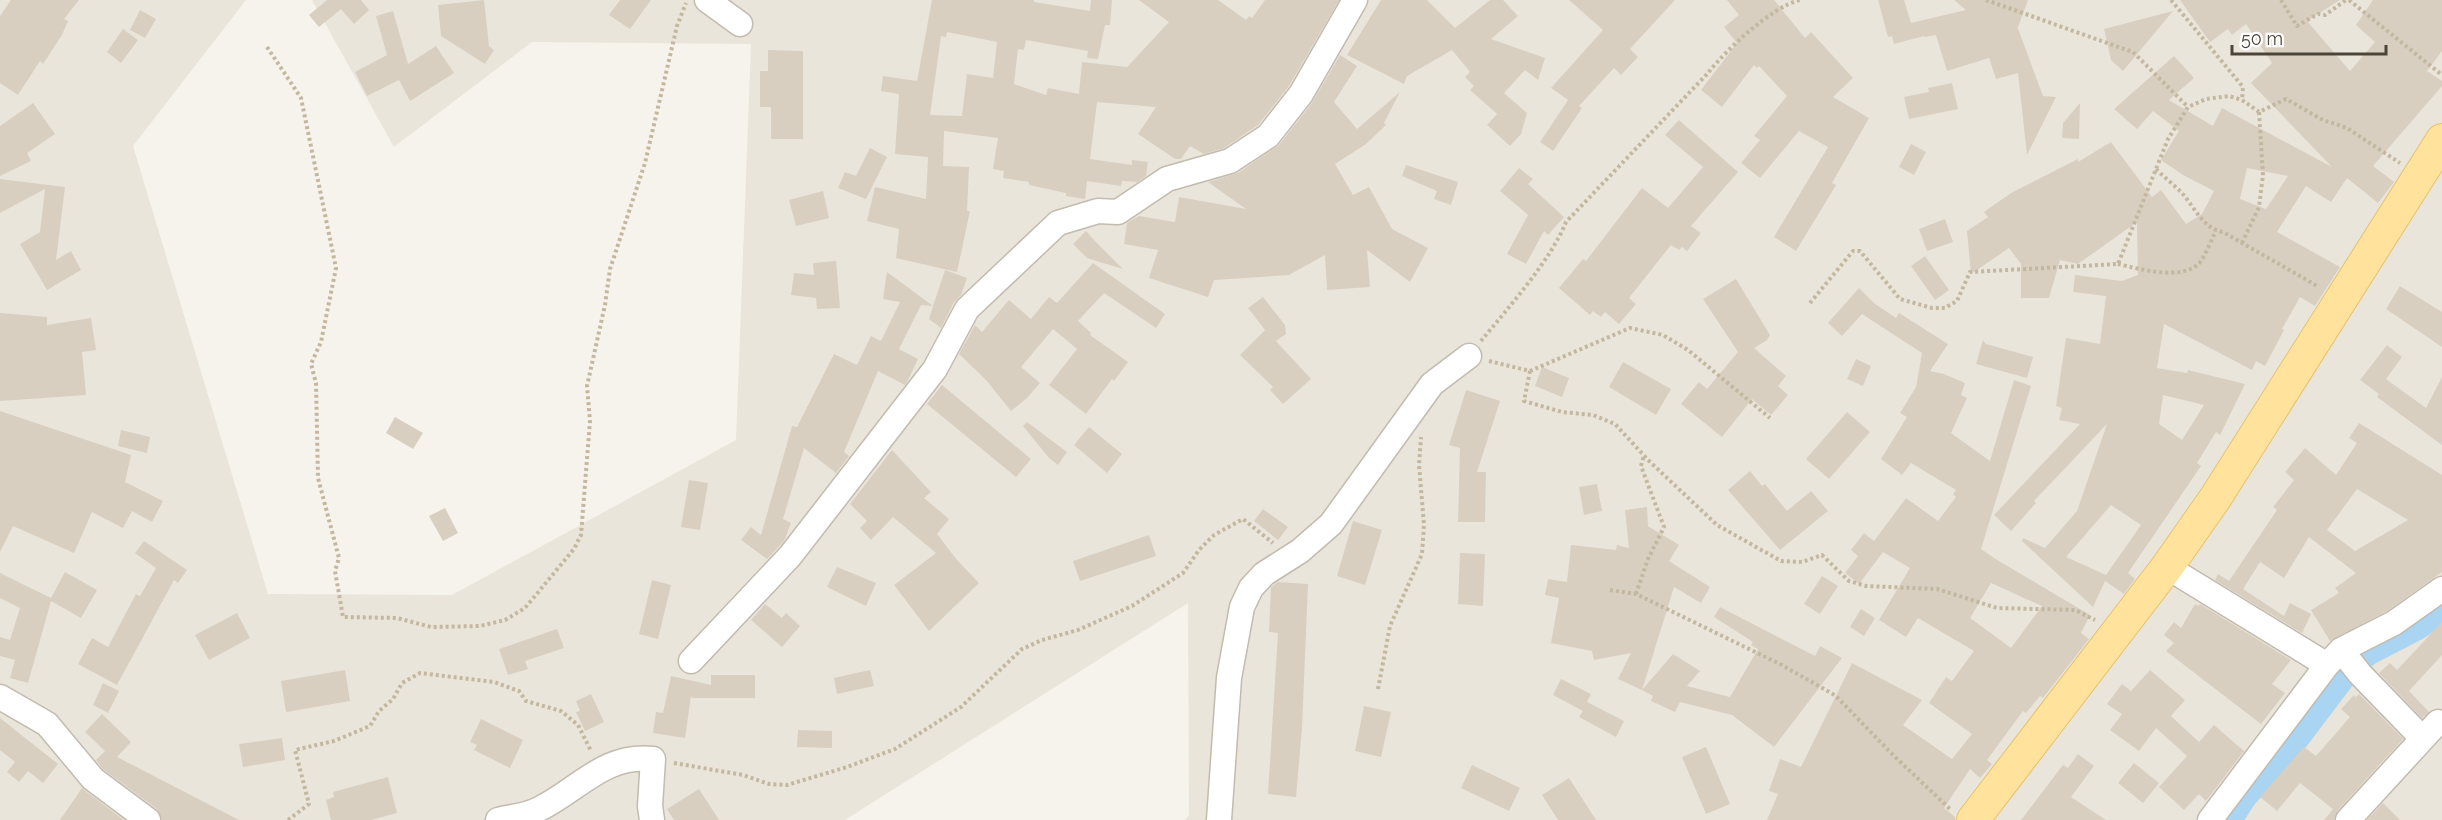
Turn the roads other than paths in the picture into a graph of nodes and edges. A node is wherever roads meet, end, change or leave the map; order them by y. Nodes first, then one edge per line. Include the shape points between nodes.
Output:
1 (707, 0) edge
2 (1355, 0) edge
3 (740, 24) dead end
4 (2442, 140) edge
5 (1469, 356) road end
6 (2167, 567) junction
7 (2442, 589) edge
8 (691, 662) dead end
9 (2344, 662) junction
10 (0, 697) edge
11 (2442, 724) edge
12 (2422, 738) junction
13 (1964, 816) edge
14 (148, 820) edge
15 (498, 820) edge
16 (651, 820) edge
17 (1219, 820) edge
18 (2210, 820) edge
19 (2349, 820) edge

1 - 3 street
2 - 8 street via 1301,94 1268,136 1230,161 1167,179 1118,212 1098,211 1058,223 967,309 935,369 798,546
4 - 6 main road via 2216,497
5 - 17 street via 1432,384 1331,524 1251,588 1242,607 1229,678
6 - 9 street
6 - 13 main road
7 - 9 street
9 - 12 street
9 - 18 street
10 - 14 street via 47,724 93,779
11 - 12 street via 2438,722
12 - 19 street
15 - 16 street via 535,811 601,770 635,757 653,759

